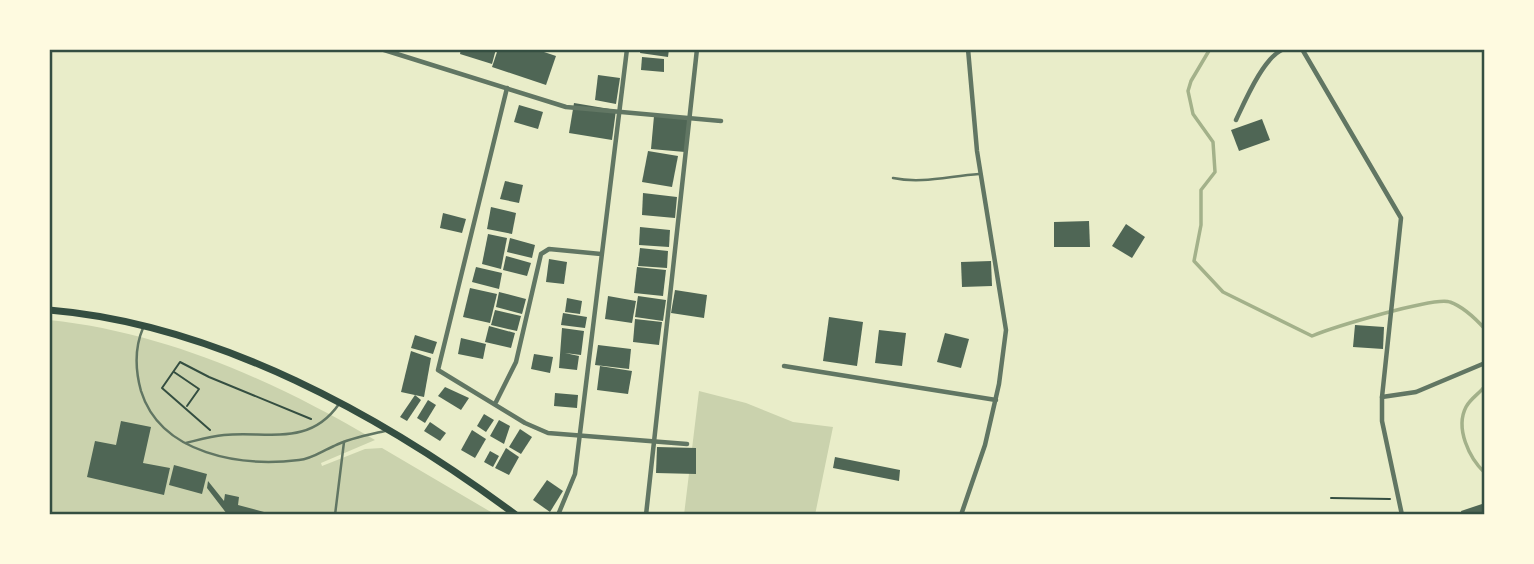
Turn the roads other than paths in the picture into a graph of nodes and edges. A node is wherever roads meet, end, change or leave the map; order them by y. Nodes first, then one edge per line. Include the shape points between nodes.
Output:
1 (382, 49) edge
2 (627, 49) edge
3 (697, 49) edge
4 (968, 49) edge
5 (1284, 49) edge
6 (1302, 49) edge
7 (507, 88) junction
8 (619, 112) junction
9 (690, 118) junction
10 (1236, 120) dead end
11 (721, 121) dead end
12 (981, 174) junction
13 (893, 178) dead end
14 (601, 254) junction
15 (49, 310) edge
16 (145, 324) junction
17 (1485, 363) edge
18 (784, 366) dead end
19 (1382, 397) junction
20 (996, 400) junction
21 (496, 402) junction
22 (340, 403) junction
23 (388, 430) junction
24 (578, 435) junction
25 (344, 442) junction
26 (652, 442) junction
27 (186, 443) junction
28 (687, 444) dead end
29 (335, 515) edge
30 (516, 515) edge
31 (558, 515) edge
32 (646, 515) edge
33 (961, 515) edge
34 (1402, 515) edge

1 - 7 street
2 - 8 street
3 - 9 street
4 - 12 street
5 - 10 street via 1277,51 1254,84
6 - 19 street via 1401,218
7 - 8 street via 566,107
7 - 21 street via 438,370
8 - 9 street
8 - 14 street
9 - 11 street
9 - 26 street
12 - 13 lane via 915,183
12 - 20 street via 1006,330
14 - 21 street via 549,249 541,254 516,362
14 - 24 street
15 - 16 main road
16 - 22 main road
16 - 27 lane via 136,363 145,403 160,425
17 - 19 street via 1416,392
18 - 20 street
19 - 34 street via 1382,421
20 - 33 street
21 - 24 street via 535,428
22 - 23 main road
22 - 27 lane via 322,424 279,435
23 - 25 lane
23 - 30 main road
24 - 26 street
24 - 31 street via 575,474
25 - 27 lane via 304,460 262,463 222,457
25 - 29 lane
26 - 28 street
26 - 32 street

